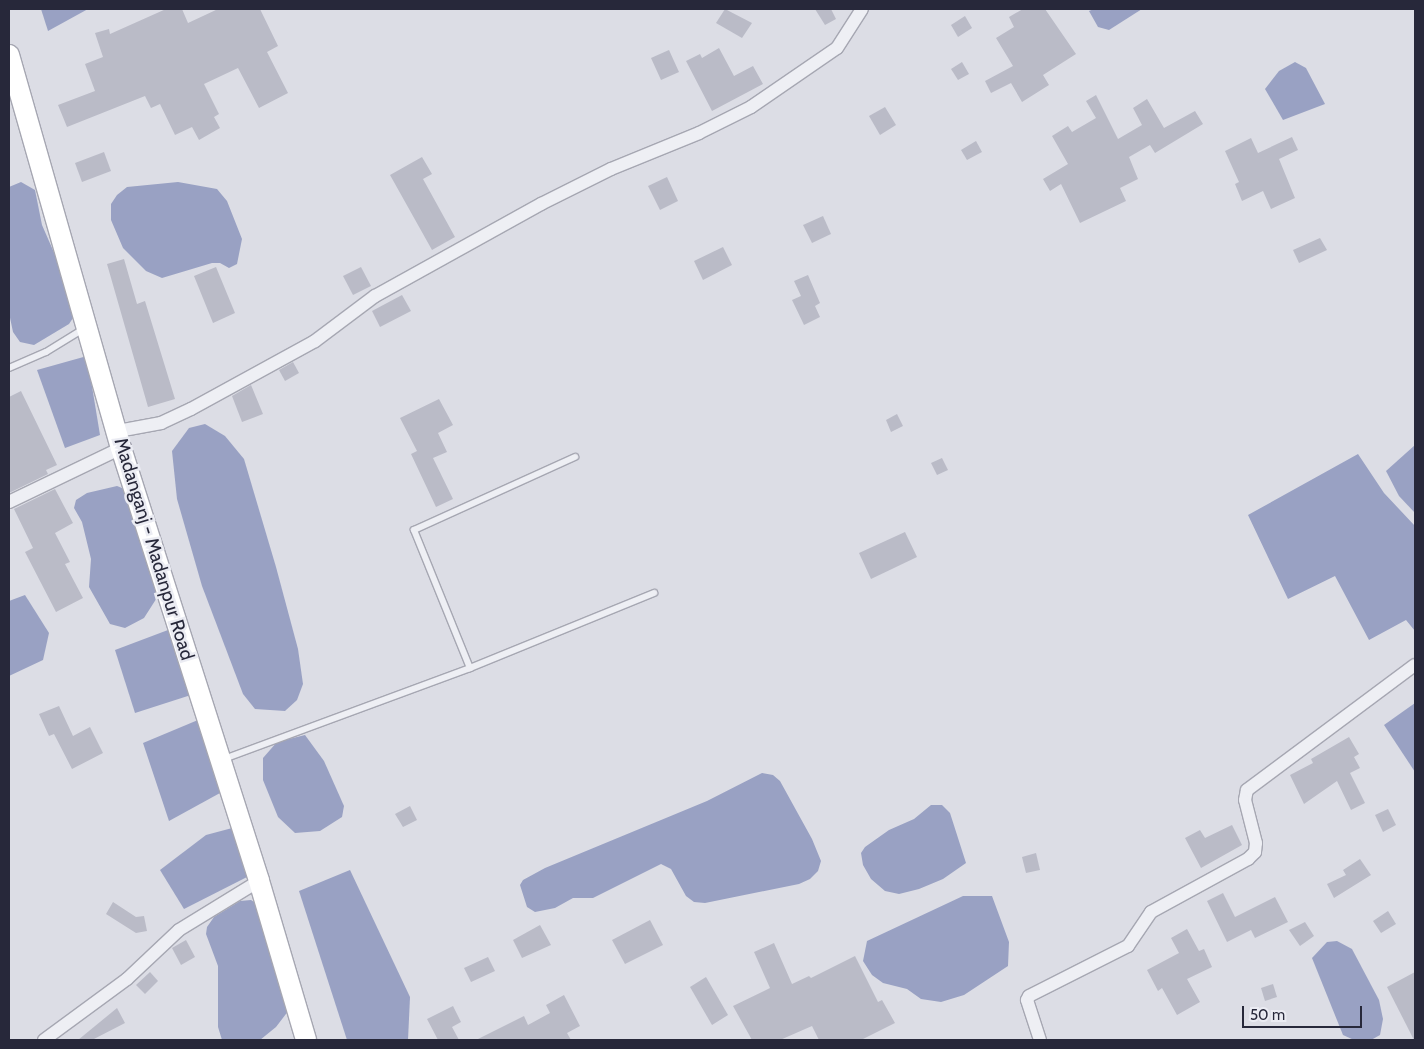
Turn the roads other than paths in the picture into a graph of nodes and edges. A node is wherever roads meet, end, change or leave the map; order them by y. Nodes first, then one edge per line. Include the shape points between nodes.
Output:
1 (862, 9) edge
2 (9, 55) edge
3 (88, 326) junction
4 (9, 368) edge
5 (119, 440) junction
6 (575, 457) dead end
7 (9, 502) edge
8 (654, 593) dead end
9 (1415, 664) edge
10 (470, 668) junction
11 (220, 760) junction
12 (259, 881) junction
13 (44, 1040) edge
14 (306, 1040) edge
15 (1040, 1040) edge

1 - 5 street via 837,48 751,107 541,204 375,296 315,341 191,409
2 - 3 main road, Madanganj - Madanpur Road
3 - 4 lane via 46,352
3 - 5 main road, Madanganj - Madanpur Road
5 - 7 street
5 - 11 main road, Madanganj - Madanpur Road
6 - 10 lane via 414,530
8 - 10 lane
9 - 15 street via 1247,790 1245,800 1256,843 1255,852 1248,859 1151,912 1128,946 1030,996 1027,1000
10 - 11 lane
11 - 12 main road, Madanganj - Madanpur Road
12 - 13 street via 179,930 127,979
12 - 14 main road, Madanganj - Madanpur Road

